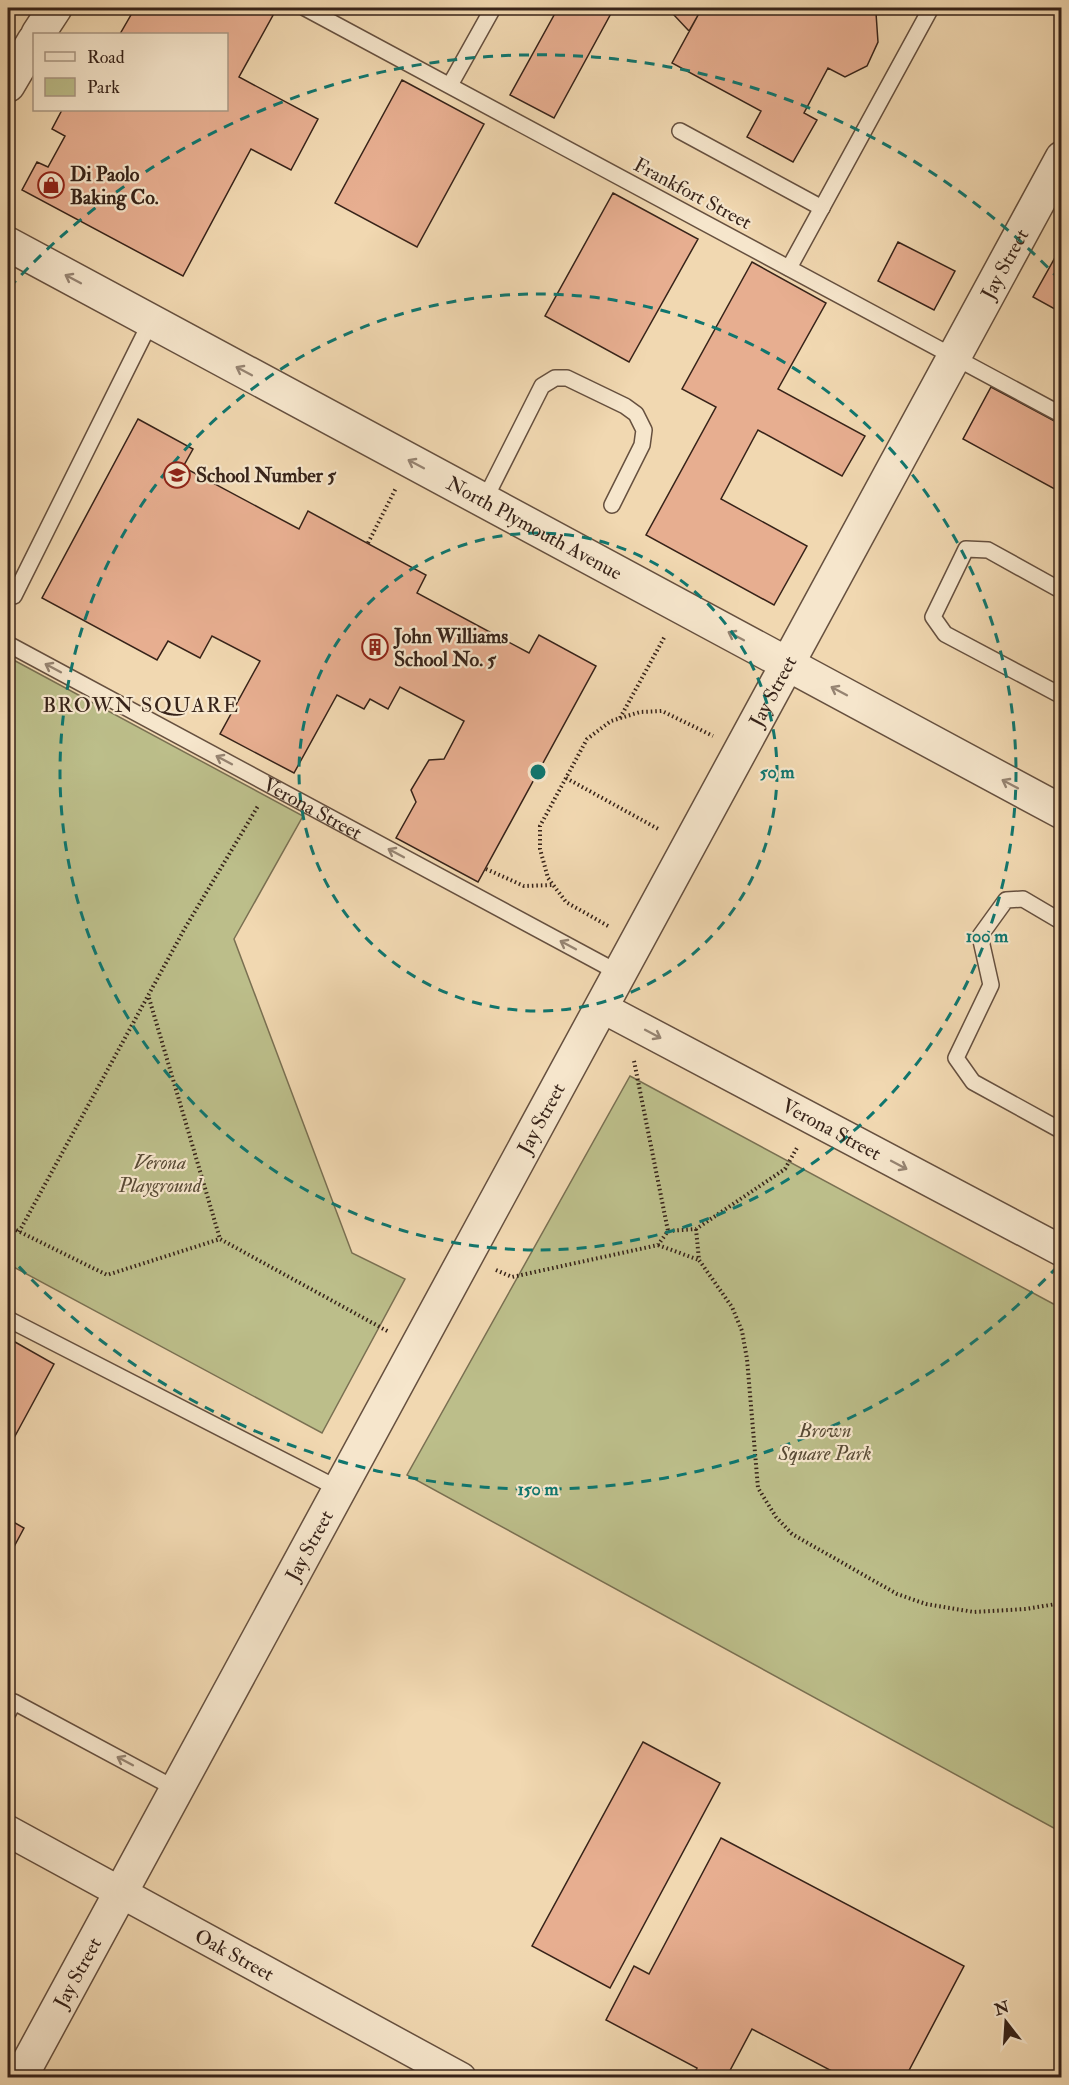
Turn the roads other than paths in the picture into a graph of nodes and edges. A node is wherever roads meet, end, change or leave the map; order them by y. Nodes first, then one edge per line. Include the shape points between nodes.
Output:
1 (55, 8) edge
2 (305, 8) edge
3 (493, 8) edge
4 (931, 8) edge
5 (39, 33) edge
6 (33, 43) edge
7 (8, 85) edge
8 (450, 85) junction
9 (680, 131) dead end
10 (1057, 177) edge
11 (822, 207) junction
12 (8, 244) edge
13 (789, 268) junction
14 (151, 321) junction
15 (954, 357) junction
16 (1062, 415) edge
17 (484, 501) junction
18 (612, 504) dead end
19 (1062, 591) edge
20 (8, 593) edge
21 (8, 644) edge
22 (787, 663) junction
23 (1062, 696) edge
24 (1062, 812) edge
25 (1062, 922) edge
26 (619, 973) junction
27 (601, 1007) junction
28 (1062, 1131) edge
29 (1062, 1251) edge
30 (8, 1319) edge
31 (339, 1489) junction
32 (11, 1707) edge
33 (176, 1789) junction
34 (8, 1831) edge
35 (121, 1891) junction
36 (20, 2078) edge
37 (461, 2078) edge

1 - 5 street
2 - 8 lane, Frankfort Street
3 - 8 lane
4 - 11 lane
6 - 7 street
8 - 13 lane, Frankfort Street
9 - 11 lane
10 - 15 street, Jay Street
11 - 13 lane
14 -> 12 street, North Plymouth Avenue
13 - 15 lane, Frankfort Street
17 -> 14 street, North Plymouth Avenue
14 - 20 lane via 14,596
15 - 16 lane, Frankfort Street
15 - 22 street, Jay Street
17 - 18 lane via 542,386 555,378 567,378 625,406 636,414 644,430 642,445
22 -> 17 street, North Plymouth Avenue
19 - 23 lane via 988,550 966,549 933,617 945,634
26 -> 21 lane, Verona Street
24 -> 22 street, North Plymouth Avenue
22 - 26 street, Jay Street
25 - 28 lane via 1023,899 1006,900 980,936 991,985 956,1058 973,1082
26 - 27 street, Jay Street
27 -> 29 street, Verona Street
27 - 31 street, Jay Street
30 - 31 lane
31 - 33 street, Jay Street
33 -> 32 lane
33 - 35 street, Jay Street
34 - 35 street, Oak Street
35 - 36 street, Jay Street
35 - 37 street, Oak Street

